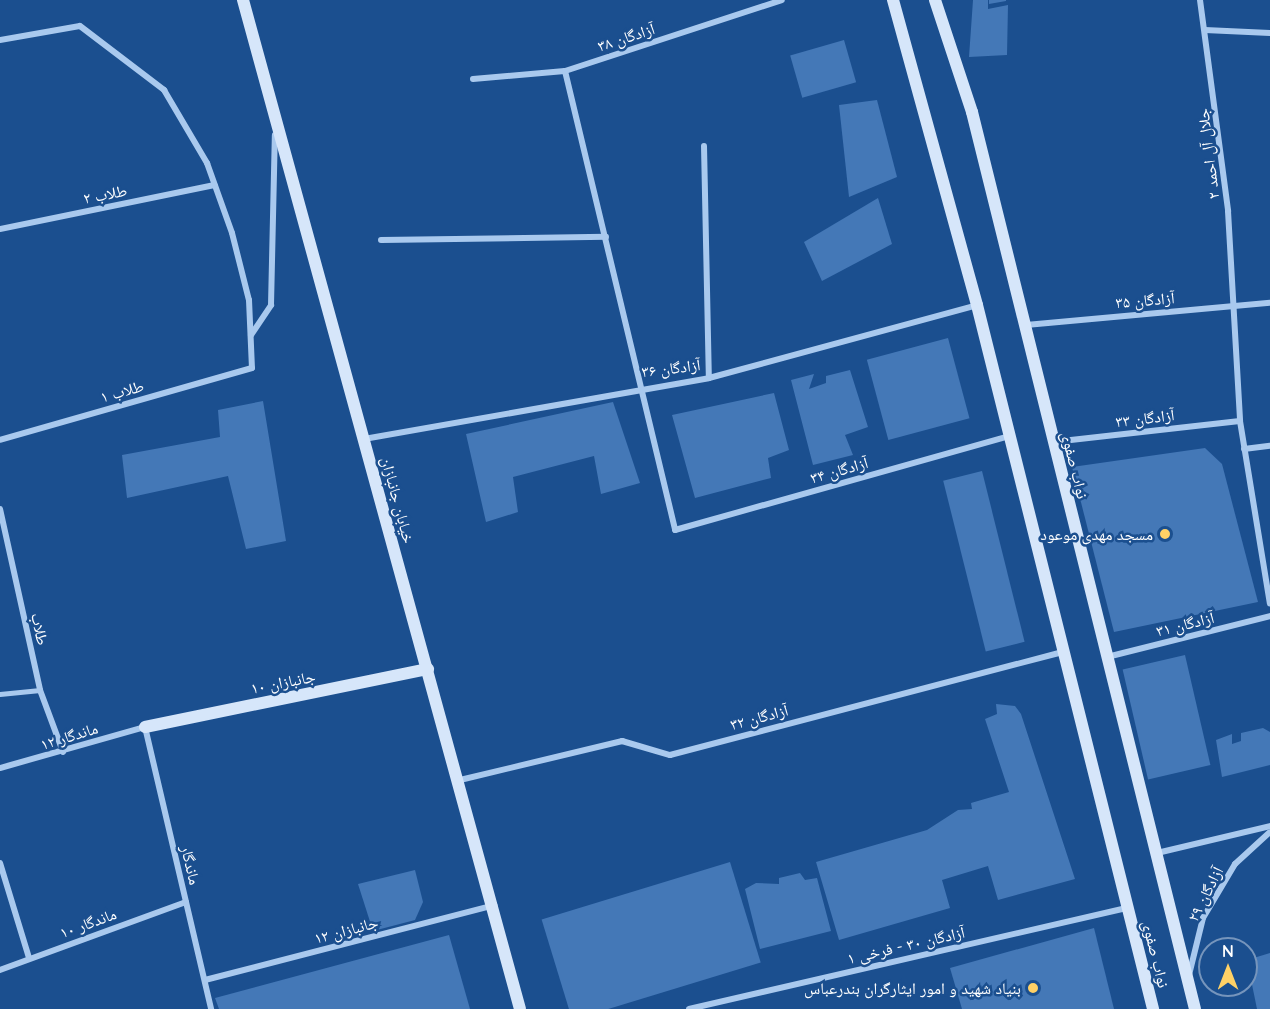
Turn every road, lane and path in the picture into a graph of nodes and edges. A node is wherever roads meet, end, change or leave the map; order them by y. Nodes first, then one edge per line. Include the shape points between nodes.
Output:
1 (243, 0) edge
2 (782, 0) edge
3 (893, 0) edge
4 (936, 0) edge
5 (1200, 0) edge
6 (1205, 30) junction
7 (1270, 33) edge
8 (0, 40) edge
9 (565, 71) junction
10 (473, 79) dead end
11 (276, 119) junction
12 (704, 146) dead end
13 (216, 186) junction
14 (0, 228) edge
15 (606, 237) junction
16 (381, 240) dead end
17 (1270, 303) edge
18 (977, 305) junction
19 (1235, 305) junction
20 (1023, 325) junction
21 (250, 336) junction
22 (709, 378) junction
23 (643, 385) junction
24 (1240, 420) junction
25 (1010, 436) junction
26 (364, 439) junction
27 (0, 440) edge
28 (1052, 442) junction
29 (1270, 446) edge
30 (1244, 449) junction
31 (0, 509) edge
32 (1270, 604) edge
33 (1270, 616) edge
34 (1064, 652) junction
35 (1107, 658) junction
36 (428, 669) junction
37 (40, 690) junction
38 (0, 694) edge
39 (145, 727) junction
40 (63, 752) junction
41 (0, 768) edge
42 (460, 780) junction
43 (1270, 826) edge
44 (1270, 832) edge
45 (1157, 854) junction
46 (0, 863) edge
47 (186, 902) junction
48 (494, 905) junction
49 (1128, 908) junction
50 (29, 958) junction
51 (0, 970) edge
52 (205, 980) junction
53 (1188, 982) junction
54 (211, 1009) edge
55 (520, 1009) edge
56 (689, 1009) edge
57 (1153, 1009) edge
58 (1195, 1009) edge

1 - 11 main road, خیابان جانبازان
2 - 9 street, آزادگان ۳۸
3 - 18 main road, نواب صفوی
4 - 20 main road, نواب صفوی via 972,112
5 - 6 street, جلال آل احمد ۲
6 - 7 street
6 - 19 street, جلال آل احمد ۲
8 - 13 street via 80,26 100,39 164,90
9 - 10 street, آزادگان ۳۸
9 - 15 street
11 - 21 street via 271,305
11 - 26 main road, خیابان جانبازان
12 - 22 street
13 - 14 street, طلاب ۲
13 - 21 street via 249,300
15 - 16 street
15 - 23 street
17 - 19 street, آزادگان ۳۵
18 - 22 street, آزادگان ۳۶
18 - 25 main road, نواب صفوی
19 - 20 street, آزادگان ۳۵
19 - 24 street, جلال آل احمد ۲
20 - 28 main road, نواب صفوی
21 - 27 street, طلاب ۱ via 252,368
22 - 23 street, آزادگان ۳۶
23 - 25 street, آزادگان ۳۴ via 675,530
23 - 26 street, آزادگان ۳۶
24 - 28 street, آزادگان ۳۳
24 - 30 street, جلال آل احمد ۲
25 - 34 main road, نواب صفوی
26 - 36 main road, خیابان جانبازان
28 - 35 main road, نواب صفوی
29 - 30 street
30 - 32 street, جلال آل احمد ۲
31 - 37 street, طلاب
33 - 35 street, آزادگان ۳۱
34 - 42 street, آزادگان ۳۲ via 670,754 622,741
34 - 49 main road, نواب صفوی
35 - 45 main road, نواب صفوی
36 - 39 main road, جانبازان ۱۰
36 - 42 main road, خیابان جانبازان
37 - 38 lane
37 - 40 street, طلاب
39 - 40 street, ماندگار ۱۲
39 - 47 street, ماندگار
40 - 41 street, ماندگار ۱۲
42 - 48 main road, خیابان جانبازان
43 - 45 street, آزادگان ۲۹
44 - 53 street, آزادگان ۲۹ via 1235,864 1203,918
45 - 53 main road, نواب صفوی
46 - 50 street
47 - 50 street, ماندگار ۱۰
47 - 52 street, ماندگار
48 - 52 street, جانبازان ۱۲
48 - 55 main road, خیابان جانبازان
49 - 56 street, آزادگان ۳۰ - فرخی ۱
49 - 57 main road, نواب صفوی
50 - 51 street, ماندگار ۱۰
52 - 54 street, ماندگار
53 - 58 main road, نواب صفوی

